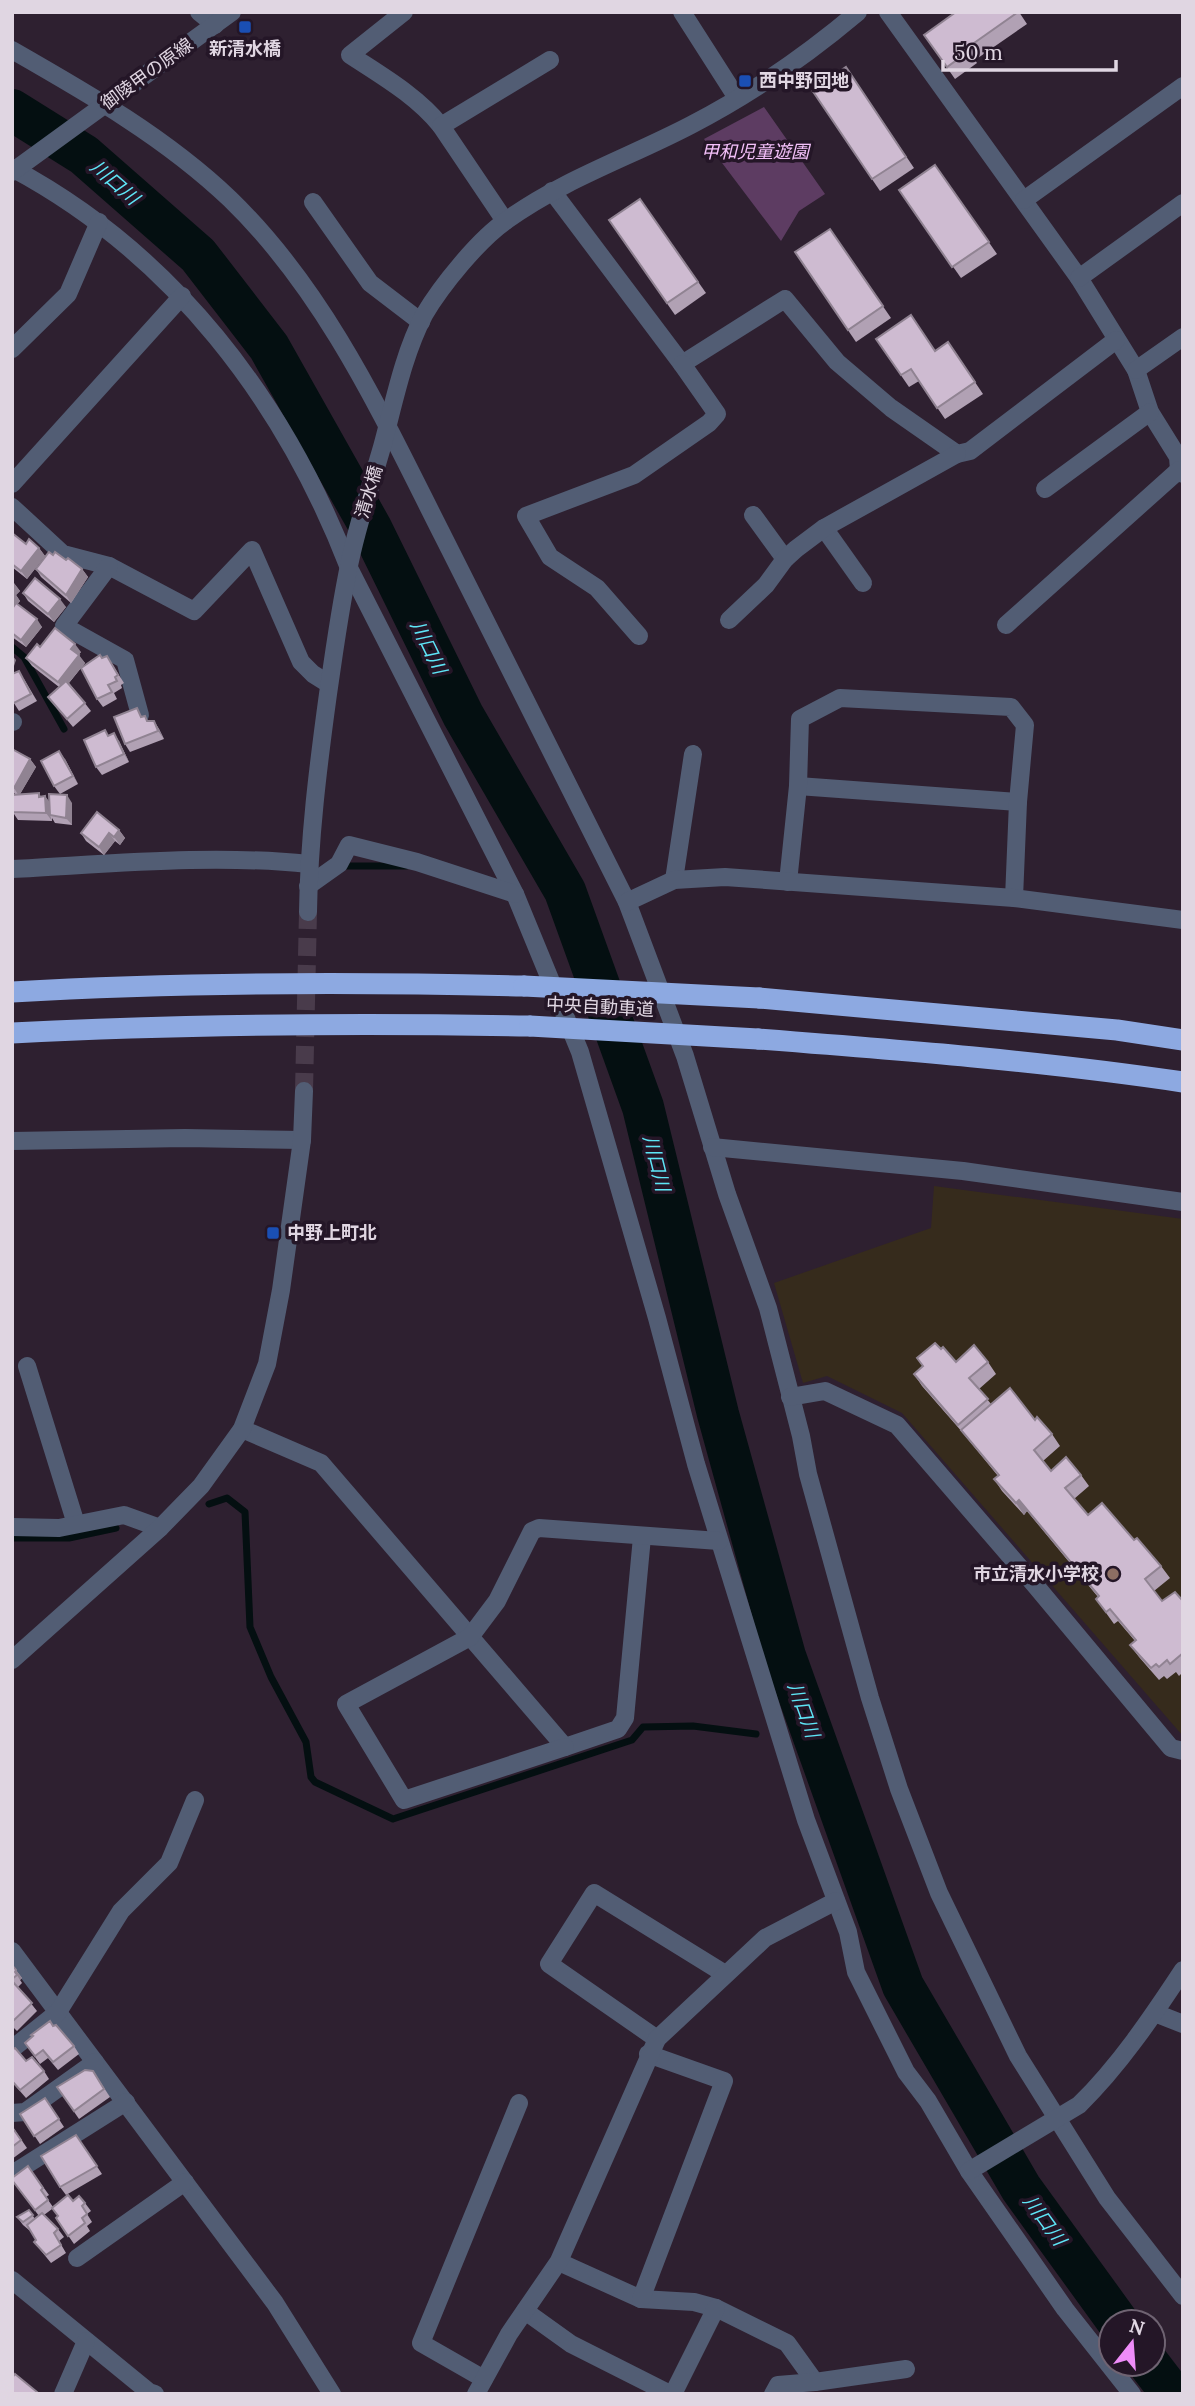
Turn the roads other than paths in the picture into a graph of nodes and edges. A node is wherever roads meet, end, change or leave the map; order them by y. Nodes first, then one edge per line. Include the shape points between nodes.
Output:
1 (199, 12) edge
2 (232, 12) edge
3 (404, 12) edge
4 (682, 12) edge
5 (858, 12) edge
6 (888, 12) edge
7 (215, 25) junction
8 (12, 50) edge
9 (550, 60) dead end
10 (1183, 86) edge
11 (737, 99) junction
12 (100, 107) junction
13 (441, 126) junction
14 (17, 168) edge
15 (552, 191) junction
16 (1024, 200) junction
17 (313, 202) dead end
18 (1183, 202) edge
19 (505, 221) junction
20 (99, 222) junction
21 (1079, 278) junction
22 (182, 296) junction
23 (421, 322) junction
24 (1183, 337) edge
25 (1116, 340) junction
26 (12, 349) edge
27 (682, 364) junction
28 (1136, 370) junction
29 (1150, 412) junction
30 (386, 429) junction
31 (957, 454) junction
32 (1181, 464) edge
33 (12, 484) edge
34 (1045, 489) dead end
35 (12, 507) edge
36 (753, 515) dead end
37 (824, 528) junction
38 (785, 559) junction
39 (350, 560) junction
40 (109, 566) junction
41 (863, 583) dead end
42 (729, 620) dead end
43 (1006, 625) dead end
44 (639, 636) dead end
45 (329, 684) junction
46 (140, 715) edge
47 (692, 754) dead end
48 (798, 786) junction
49 (1018, 802) junction
50 (309, 864) junction
51 (12, 869) edge
52 (674, 880) junction
53 (789, 883) junction
54 (308, 886) junction
55 (515, 894) junction
56 (1014, 898) junction
57 (627, 902) junction
58 (307, 912) tunnel mouth
59 (1183, 920) edge
60 (12, 992) edge
61 (12, 1033) edge
62 (1183, 1040) edge
63 (1183, 1082) edge
64 (304, 1091) tunnel mouth
65 (302, 1140) junction
66 (12, 1141) edge
67 (712, 1147) junction
68 (1182, 1197) edge
69 (27, 1366) dead end
70 (790, 1397) junction
71 (242, 1429) junction
72 (76, 1524) junction
73 (12, 1527) edge
74 (160, 1528) junction
75 (642, 1537) junction
76 (719, 1541) junction
77 (470, 1637) junction
78 (12, 1660) edge
79 (565, 1747) junction
80 (1183, 1751) edge
81 (195, 1800) dead end
82 (836, 1901) junction
83 (12, 1951) edge
84 (1183, 1970) edge
85 (725, 1974) junction
86 (58, 2012) junction
87 (1155, 2013) junction
88 (1183, 2024) edge
89 (653, 2047) junction
90 (12, 2049) edge
91 (95, 2062) junction
92 (126, 2102) junction
93 (519, 2103) dead end
94 (12, 2113) edge
95 (1053, 2120) junction
96 (972, 2169) junction
97 (12, 2175) edge
98 (185, 2182) junction
99 (77, 2258) dead end
100 (559, 2262) junction
101 (12, 2280) edge
102 (1183, 2296) edge
103 (641, 2299) junction
104 (716, 2308) junction
105 (525, 2311) junction
106 (86, 2340) junction
107 (906, 2369) dead end
108 (815, 2382) junction
109 (480, 2386) edge
110 (63, 2394) edge
111 (155, 2394) edge
112 (332, 2394) edge
113 (671, 2394) edge
114 (773, 2394) edge
115 (1132, 2394) edge

1 - 7 street
2 - 7 street, 御陵甲の原線
3 - 13 street via 350,55 393,83
4 - 11 street
5 - 11 street, 清水橋 via 822,43
6 - 16 street
7 - 12 street, 御陵甲の原線
8 - 12 street
9 - 13 street
10 - 16 street
11 - 15 street, 清水橋
12 - 14 street, 御陵甲の原線
12 - 30 street via 185,158 278,253 331,325
13 - 19 street
14 - 20 street
15 - 19 street, 清水橋
15 - 27 street
16 - 21 street
17 - 23 street via 370,284
18 - 21 street
19 - 23 street, 清水橋 via 440,291
20 - 22 street
20 - 26 street via 68,294
21 - 25 street
22 - 33 street
22 - 39 street via 268,405
23 - 30 street, 清水橋
24 - 28 street
25 - 28 street
25 - 31 street via 970,451
27 - 31 street via 785,299 837,362 891,408
27 - 44 street via 717,414 709,423 634,475 526,516 550,557 597,588
28 - 29 street
29 - 32 street
29 - 34 street
30 - 39 street, 清水橋
30 - 57 street
31 - 37 street
32 - 43 street
35 - 40 street via 62,554
36 - 38 street
37 - 38 street
37 - 41 street
38 - 42 street via 766,585
39 - 45 street, 清水橋
39 - 55 street
40 - 45 street via 194,611 252,550 301,662
40 - 46 street via 64,626 125,660
45 - 50 street, 清水橋
47 - 52 street
48 - 49 street
48 - 49 street via 800,719 840,698 1012,707 1025,725
48 - 53 street
49 - 56 street
50 - 51 street via 161,862
50 - 54 street, 清水橋
52 - 53 street via 725,877
52 - 57 street
53 - 56 street
54 - 55 street via 339,864 349,845
54 - 58 street, 清水橋
55 - 76 street via 596,1099
56 - 59 street
57 - 67 street via 685,1056
60 - 62 highway, 中央自動車道, bridge via 359,982 524,986 759,998
61 - 63 highway, 中央自動車道, bridge via 199,1025 530,1026 892,1049
64 - 65 street
65 - 66 street
65 - 71 street via 267,1364
67 - 68 street
67 - 70 street via 768,1308
69 - 72 street
70 - 80 street via 825,1391 897,1425 1171,1748
70 - 95 street via 832,1565 899,1789 939,1893
71 - 74 street via 201,1486
71 - 77 street via 321,1463
72 - 73 street
72 - 74 street via 124,1515
74 - 78 street
75 - 76 street
75 - 77 street via 532,1531 497,1601
75 - 79 street via 625,1718 618,1729
76 - 82 street
77 - 79 street
77 - 79 street via 346,1704 404,1800
81 - 86 street via 169,1863 121,1911
82 - 85 street via 765,1938
82 - 96 street via 856,1972 906,2072
83 - 86 street
84 - 87 street
85 - 89 street
85 - 89 street via 594,1893 549,1964
86 - 90 street
86 - 91 street
87 - 88 street
87 - 95 street via 1092,2092
89 - 100 street
89 - 103 street via 724,2081
91 - 92 street
91 - 94 street via 25,2112
92 - 97 street
92 - 98 street
93 - 109 street via 421,2343
95 - 96 street
95 - 102 street
96 - 115 street via 1065,2309
98 - 99 street
98 - 112 street via 275,2303
100 - 103 street
100 - 105 street
101 - 106 street
103 - 104 street
104 - 108 street via 788,2343
104 - 113 street
105 - 109 street
105 - 113 street via 571,2344
106 - 110 street
106 - 111 street
107 - 108 street
108 - 114 street via 778,2385

